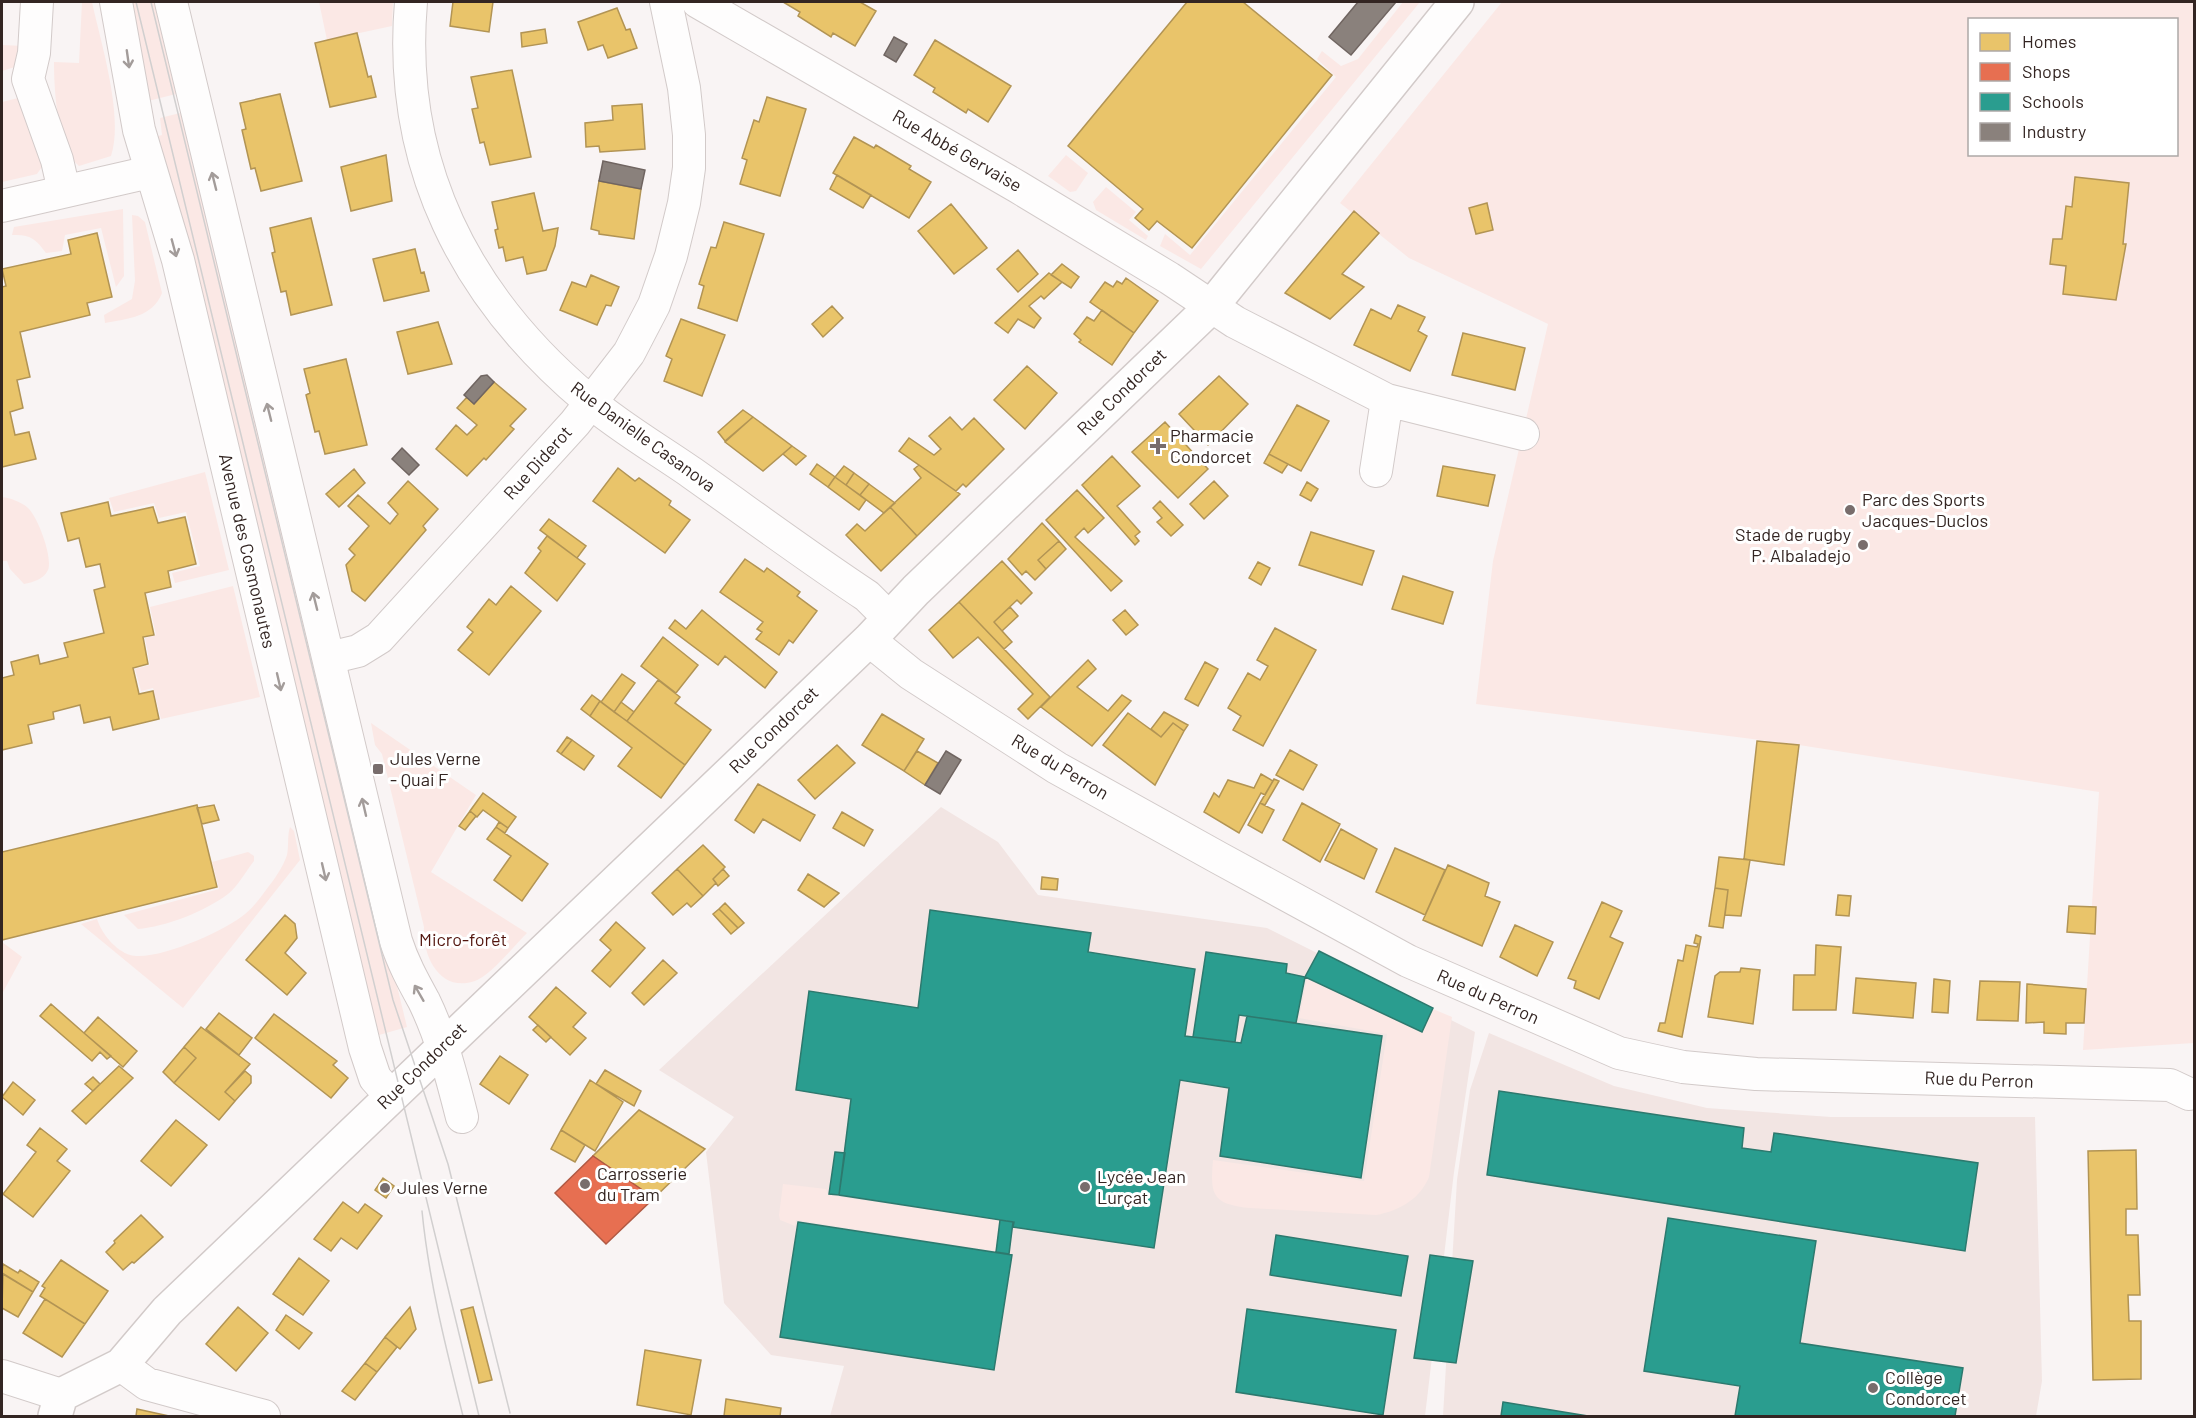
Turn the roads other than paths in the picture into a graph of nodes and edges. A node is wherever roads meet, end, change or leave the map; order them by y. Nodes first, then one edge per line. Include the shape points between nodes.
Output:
1 (37, 2) edge
2 (116, 2) edge
3 (171, 2) edge
4 (411, 2) edge
5 (666, 2) edge
6 (698, 2) edge
7 (1456, 2) edge
8 (150, 172) junction
9 (64, 191) junction
10 (2, 206) edge
11 (1211, 307) junction
12 (1387, 400) junction
13 (590, 403) junction
14 (1522, 434) dead end
15 (1376, 471) dead end
16 (878, 628) junction
17 (329, 658) junction
18 (442, 1047) junction
19 (391, 1095) junction
20 (2193, 1098) edge
21 (462, 1118) dead end
22 (121, 1365) junction
23 (2, 1376) edge
24 (58, 1406) edge
25 (264, 1416) edge

1 - 9 street via 28,79
2 -> 8 street, Avenue des Cosmonautes
17 -> 3 street
4 - 13 street, Rue Danielle Casanova via 413,113 438,200 473,271 503,316
5 - 13 street, Rue Diderot via 684,88 689,135 684,203 654,305 629,353
6 - 11 street, Rue Abbé Gervaise via 1018,187
7 - 11 street, Rue Condorcet
8 - 9 street
8 -> 19 street, Avenue des Cosmonautes via 177,260 365,1048 375,1078
9 - 10 street
11 - 12 street, Rue Abbé Gervaise
11 - 16 street, Rue Condorcet
12 - 14 street, Rue Abbé Gervaise
12 - 15 street
13 - 16 street, Rue Danielle Casanova via 867,596
13 - 17 street, Rue Diderot via 379,638 358,651
16 - 18 street, Rue Condorcet
16 - 20 street, Rue du Perron via 911,674 1057,768 1408,962 1619,1053 1683,1067 1756,1074 2170,1086
18 -> 17 street via 396,942
18 - 19 street, Rue Condorcet
18 - 21 street
19 - 22 street, Rue Condorcet via 167,1311
22 - 24 street, Rue Condorcet
22 - 25 street via 147,1384
23 - 24 street

